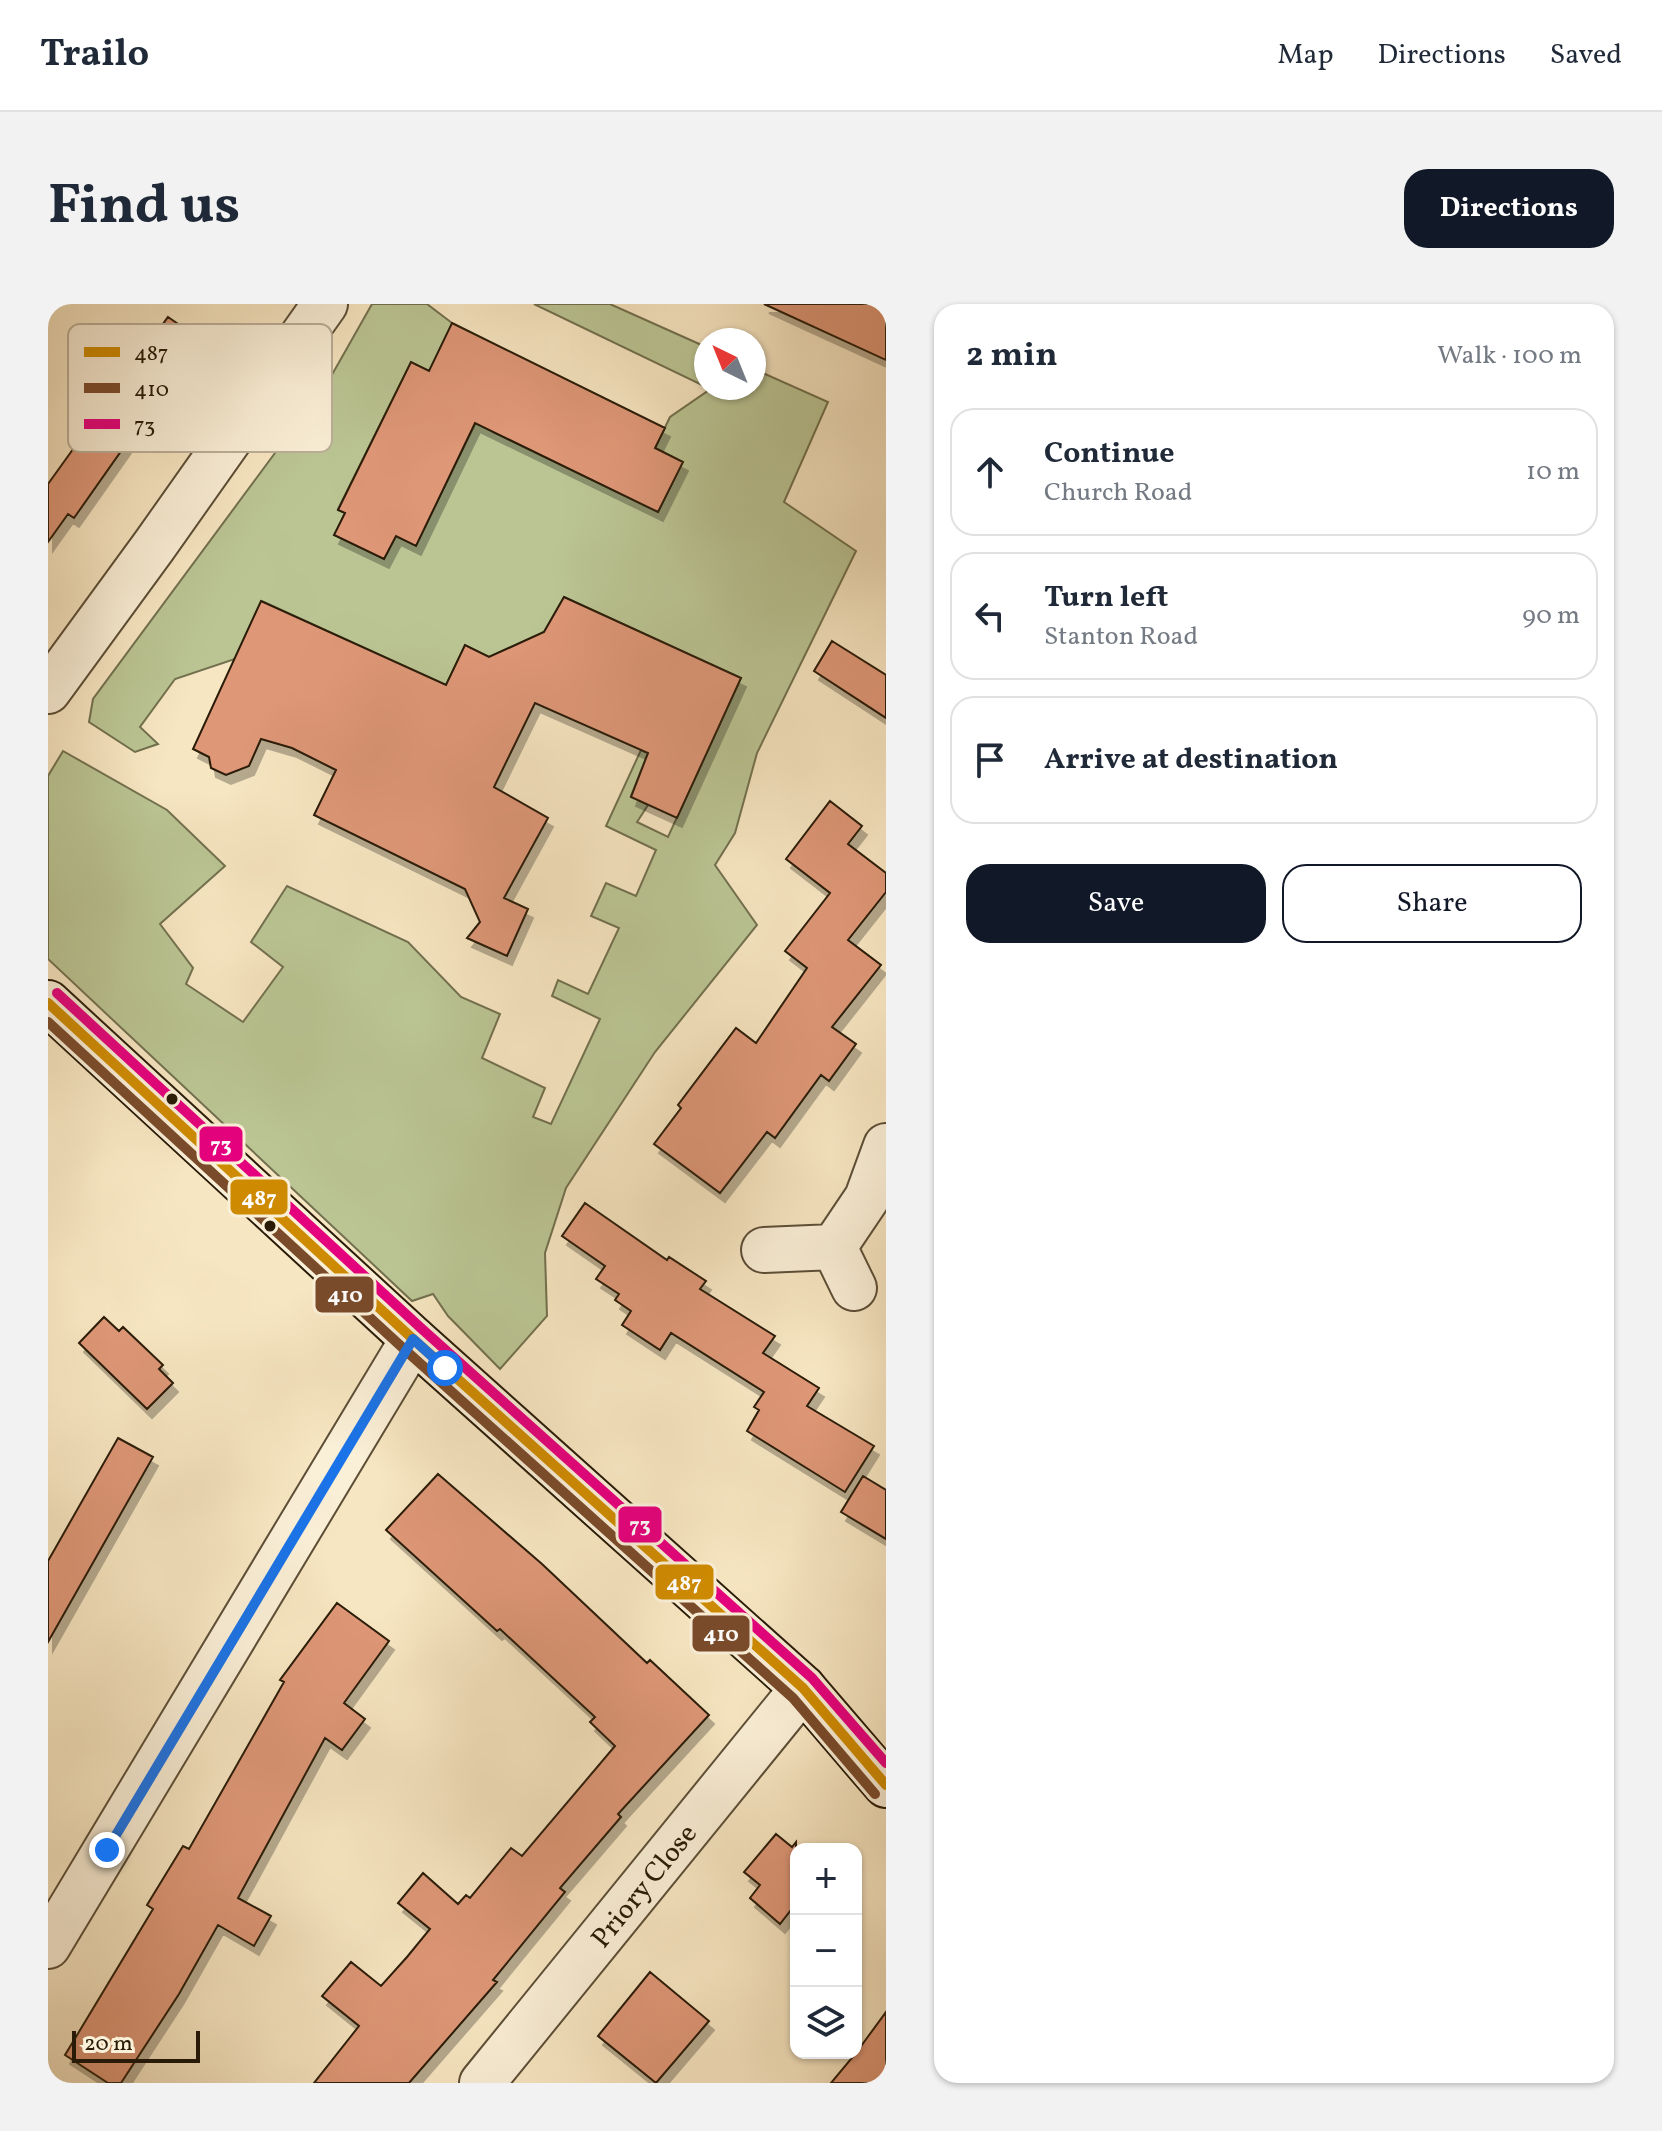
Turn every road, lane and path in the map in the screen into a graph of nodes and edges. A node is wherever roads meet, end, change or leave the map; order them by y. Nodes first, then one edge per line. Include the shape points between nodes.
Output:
1 (325, 304) edge
2 (311, 324) edge
3 (220, 452) edge
4 (48, 691) edge
5 (48, 1003) edge
6 (886, 1146) edge
7 (834, 1247) junction
8 (764, 1250) dead end
9 (854, 1288) dead end
10 (413, 1339) junction
11 (803, 1688) junction
12 (886, 1785) edge
13 (48, 1946) edge
14 (482, 2083) edge

1 - 2 street
3 - 4 street
5 - 10 street
6 - 7 street via 867,1198
7 - 8 street
7 - 9 street
10 - 11 street
10 - 13 street
11 - 12 street
11 - 14 street, Priory Close

